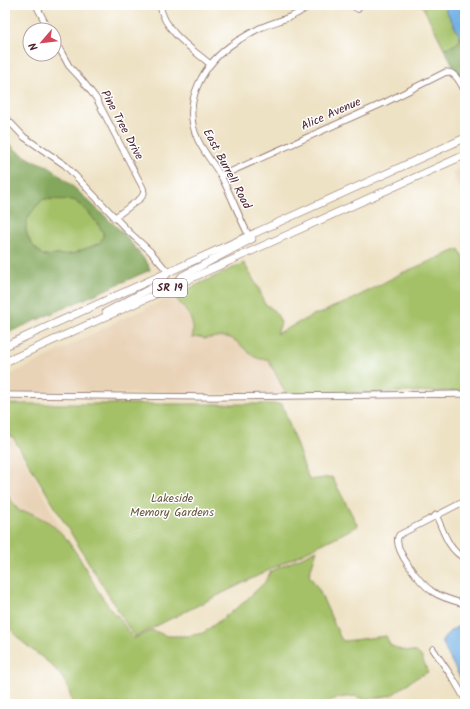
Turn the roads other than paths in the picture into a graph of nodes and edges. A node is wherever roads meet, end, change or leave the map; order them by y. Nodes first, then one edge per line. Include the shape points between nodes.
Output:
1 (36, 5) edge
2 (160, 5) edge
3 (309, 5) edge
4 (351, 5) edge
5 (358, 9) dead end
6 (45, 22) edge
7 (62, 53) edge
8 (210, 64) junction
9 (465, 91) edge
10 (5, 117) edge
11 (465, 138) edge
12 (465, 155) edge
13 (221, 176) junction
14 (114, 218) junction
15 (283, 220) junction
16 (249, 236) junction
17 (168, 272) junction
18 (174, 286) junction
19 (93, 323) junction
20 (5, 346) edge
21 (5, 362) edge
22 (465, 394) edge
23 (5, 395) edge
24 (465, 502) edge
25 (436, 515) junction
26 (465, 558) edge
27 (465, 604) edge
28 (433, 649) dead end
29 (465, 700) edge

1 - 6 street
2 - 8 street via 163,16 173,32
3 - 8 street, East Burrell Road via 296,15 261,28 237,41
4 - 5 street
7 - 14 street, Pine Tree Drive via 69,66 96,98 143,188 141,198
8 - 13 street, East Burrell Road via 202,74 196,90 192,109 193,123 199,143
9 - 13 street, Alice Avenue via 456,76 450,72 438,75 386,102
10 - 14 street via 24,137 65,165
11 - 15 main road, SR 19
12 - 18 main road, SR 19
13 - 16 street, East Burrell Road
14 - 17 street via 150,251
15 - 16 main road, SR 19
15 - 18 main road via 275,228 183,275
16 - 17 main road, SR 19
17 - 19 main road via 157,285 98,316
17 - 20 main road, SR 19
18 - 19 main road, SR 19
19 - 21 main road, SR 19
22 - 23 street via 212,397
24 - 25 street
25 - 26 street via 453,550
25 - 27 street via 399,535 397,542 414,574 426,587 442,597
28 - 29 street

